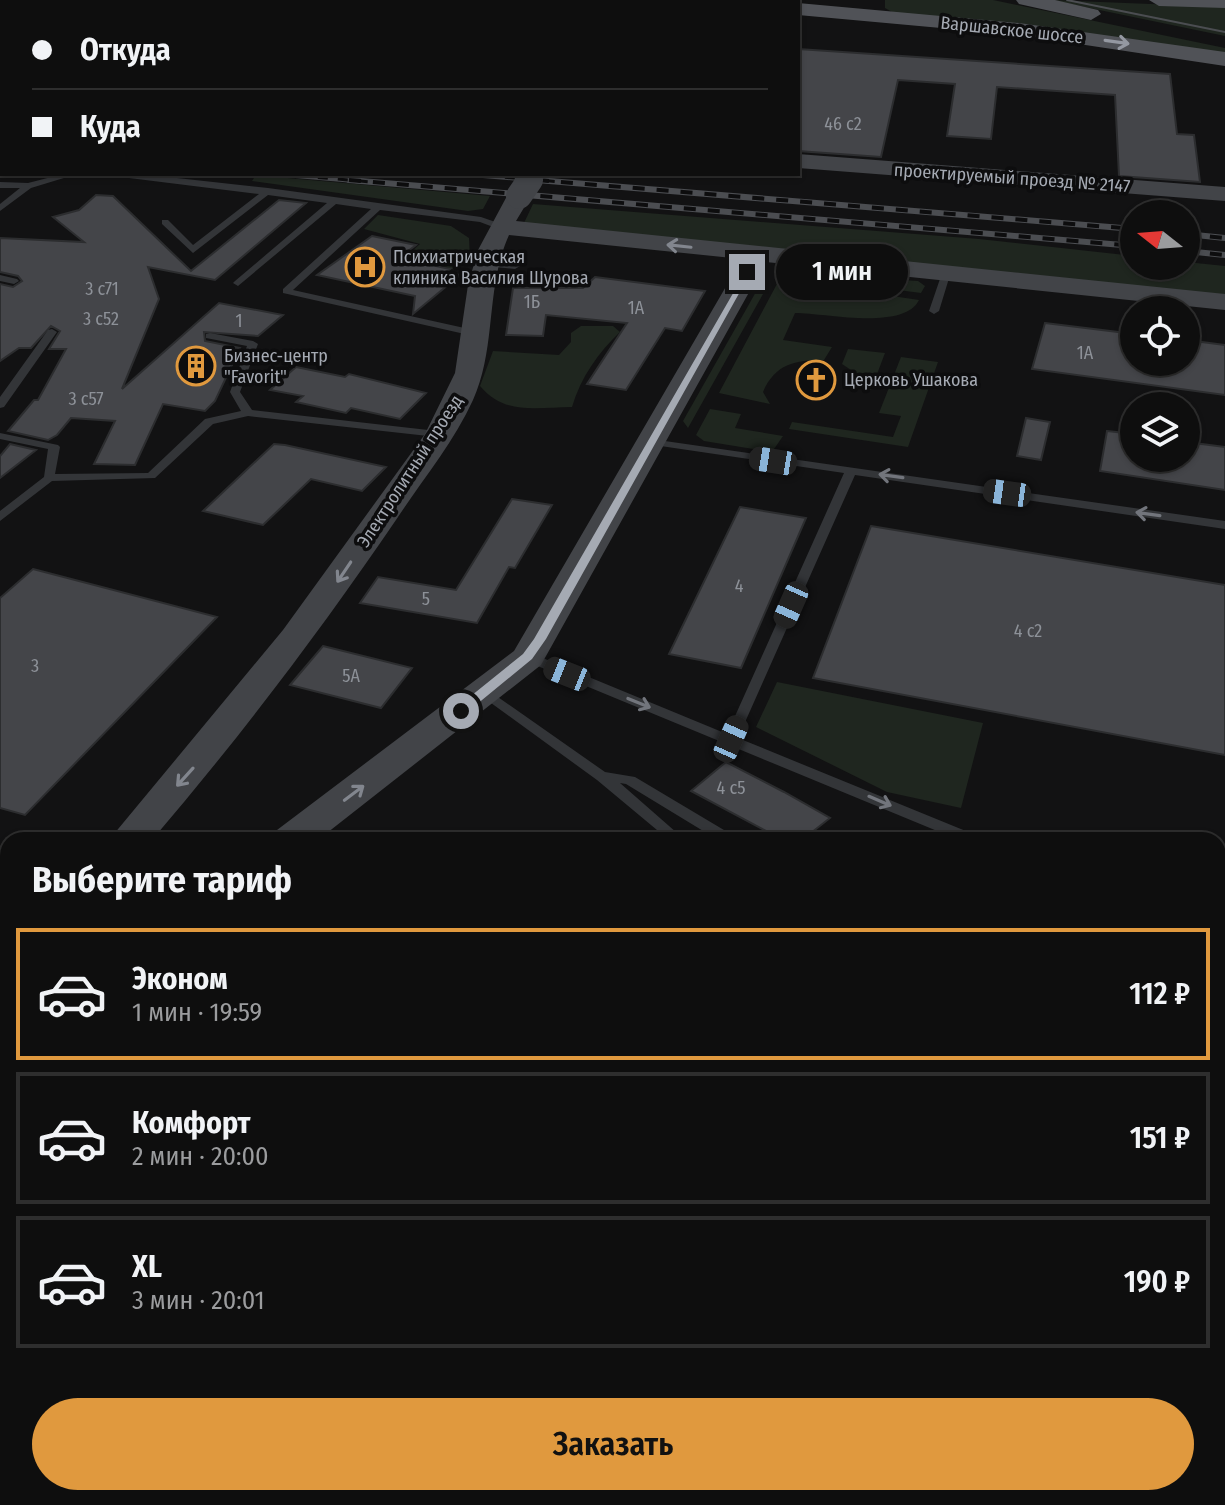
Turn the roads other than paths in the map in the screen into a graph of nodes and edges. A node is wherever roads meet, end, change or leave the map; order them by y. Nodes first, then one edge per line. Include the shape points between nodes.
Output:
1 (836, 0) edge
2 (872, 0) edge
3 (1026, 0) edge
4 (1159, 0) edge
5 (1225, 2) edge
6 (800, 8) edge
7 (800, 8) edge
8 (900, 18) junction
9 (1114, 19) dead end
10 (1144, 25) dead end
11 (1225, 41) edge
12 (1225, 59) edge
13 (800, 161) edge
14 (66, 176) edge
15 (138, 176) edge
16 (533, 176) edge
17 (0, 185) edge
18 (28, 186) junction
19 (268, 191) junction
20 (1225, 194) edge
21 (334, 201) junction
22 (378, 207) junction
23 (0, 208) edge
24 (165, 222) dead end
25 (501, 227) junction
26 (757, 255) junction
27 (945, 275) junction
28 (0, 278) edge
29 (14, 281) dead end
30 (238, 283) dead end
31 (1225, 302) edge
32 (934, 311) dead end
33 (52, 332) dead end
34 (479, 334) junction
35 (210, 336) dead end
36 (0, 405) edge
37 (248, 413) junction
38 (437, 434) junction
39 (0, 436) edge
40 (651, 442) junction
41 (851, 471) junction
42 (49, 478) junction
43 (3, 512) edge
44 (1225, 525) edge
45 (528, 657) junction
46 (485, 692) junction
47 (731, 739) junction
48 (601, 776) junction
49 (136, 832) edge
50 (301, 832) edge
51 (668, 832) edge
52 (716, 832) edge
53 (954, 832) edge

1 - 6 main road
2 - 8 main road via 881,13
3 - 9 main road, Варшавское шоссе
4 - 5 main road
7 - 8 main road, Варшавское шоссе
8 -> 12 main road, Варшавское шоссе via 1116,41
10 - 11 main road
13 - 20 street, проектируемый проезд № 2147
14 - 18 lane
15 - 19 lane
16 - 25 street, Электролитный проезд, bridge
17 - 18 lane
18 - 23 lane
19 - 21 lane
19 - 24 lane via 193,250
21 - 22 lane
21 - 30 lane
22 - 25 lane
22 - 34 lane via 286,291
26 -> 25 street
25 - 34 street, Электролитный проезд via 501,265 481,283
26 - 27 street
26 - 40 street
27 - 31 street
27 - 32 lane
28 - 29 lane
33 - 36 lane
34 - 38 street, Электролитный проезд via 464,387
35 - 37 lane via 253,344 235,392
37 - 38 lane
37 - 42 lane via 209,421 151,476
38 -> 49 street, Электролитный проезд via 318,611 206,754
39 - 42 lane via 54,447
40 - 41 lane
40 - 45 street
44 -> 41 lane
41 - 47 lane
42 - 43 lane
45 - 46 street
45 -> 47 lane
46 - 48 lane
50 -> 46 street
47 -> 53 lane
48 - 51 lane
48 - 52 lane via 630,780

